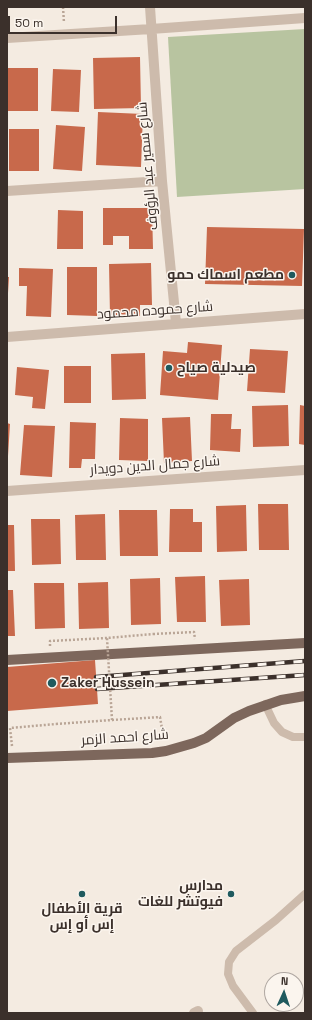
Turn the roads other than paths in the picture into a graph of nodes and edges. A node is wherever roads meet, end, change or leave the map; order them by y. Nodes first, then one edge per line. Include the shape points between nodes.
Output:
1 (150, 7) edge
2 (305, 18) edge
3 (151, 29) junction
4 (7, 38) edge
5 (162, 181) junction
6 (7, 191) edge
7 (305, 314) edge
8 (176, 323) junction
9 (7, 337) edge
10 (305, 470) edge
11 (7, 491) edge
12 (305, 643) edge
13 (7, 660) edge
14 (305, 696) edge
15 (265, 704) junction
16 (305, 737) edge
17 (10, 758) edge
18 (305, 894) edge
19 (253, 1013) edge

1 - 3 street, شارع سمير عبد الرؤوف
2 - 3 street
3 - 4 street
3 - 5 street, شارع سمير عبد الرؤوف
5 - 6 street
5 - 8 street, شارع سمير عبد الرؤوف
7 - 8 street, شارع حموده محمود
8 - 9 street, شارع حموده محمود
10 - 11 street, شارع جمال الدين دويدار
12 - 13 main road
14 - 15 main road, شارع احمد الزمر
15 - 16 lane via 282,732 293,737
15 - 17 main road, شارع احمد الزمر via 234,718 200,741 166,751
18 - 19 lane via 236,951 229,962 228,974 233,986

